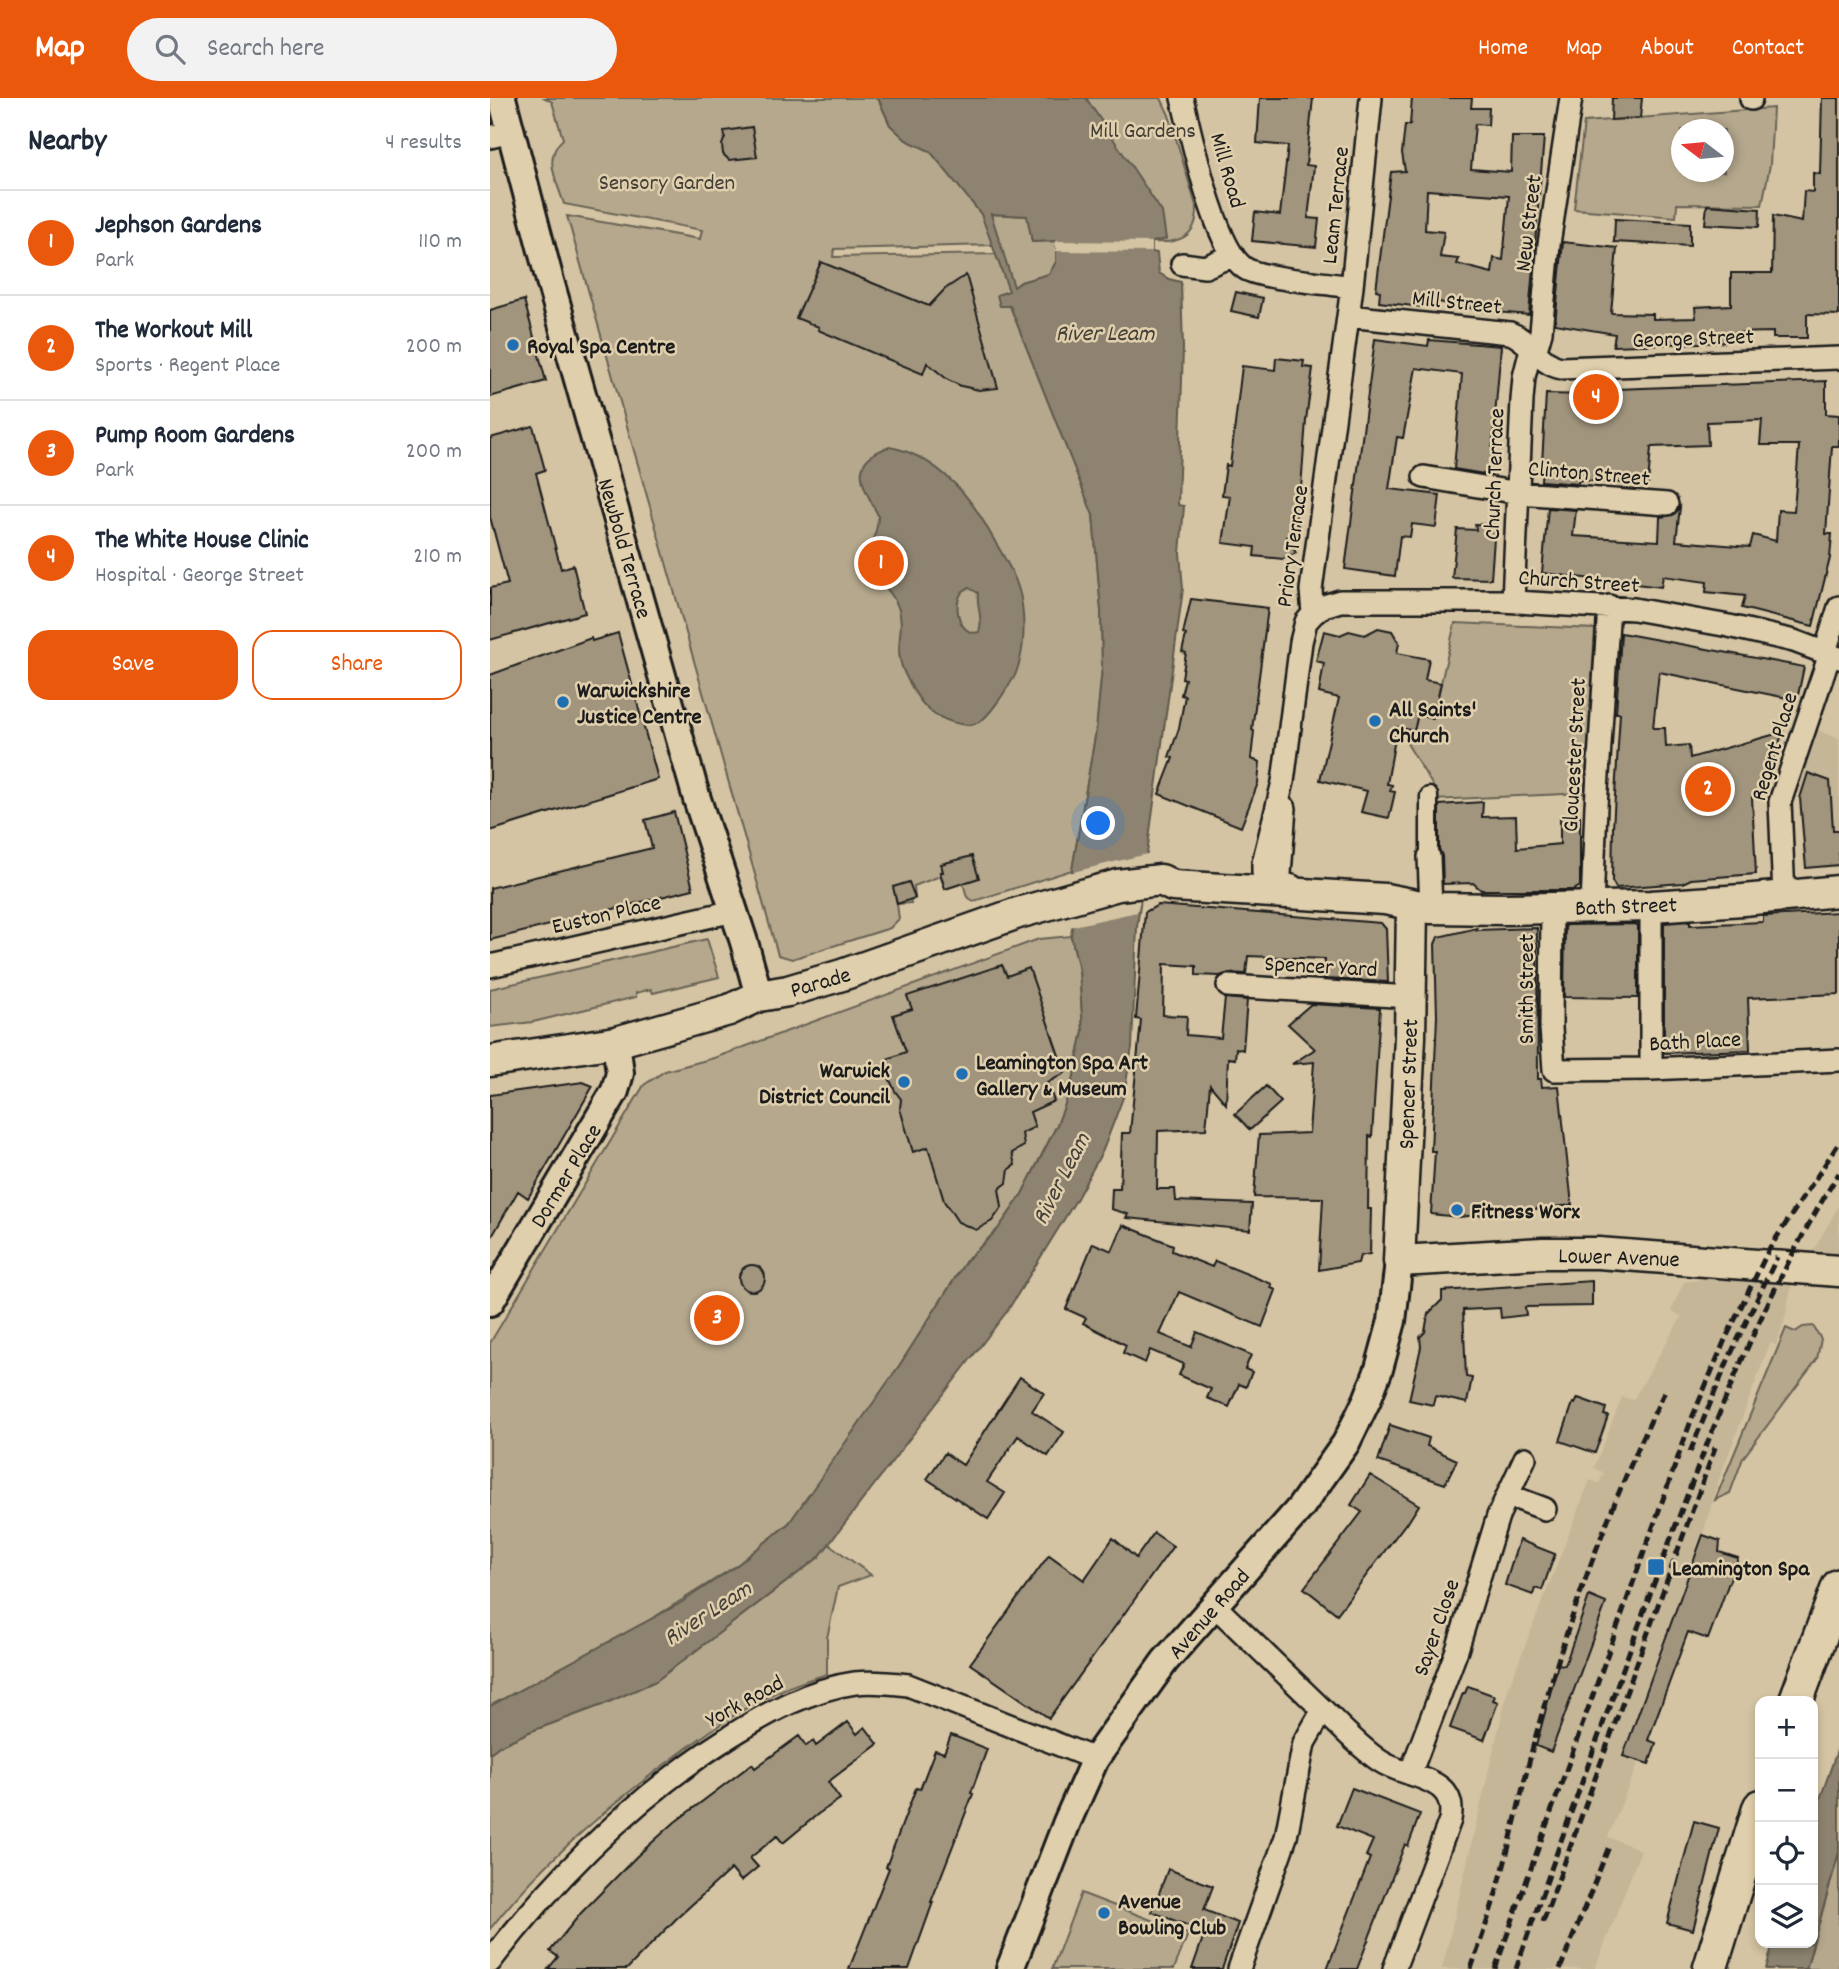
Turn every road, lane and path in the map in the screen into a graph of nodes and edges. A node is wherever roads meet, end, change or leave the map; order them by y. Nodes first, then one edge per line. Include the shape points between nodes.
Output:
1 (502, 98) edge
2 (1181, 98) edge
3 (1371, 98) edge
4 (1571, 98) edge
5 (501, 134) edge
6 (1233, 256) junction
7 (1182, 264) dead end
8 (1352, 287) junction
9 (1348, 317) junction
10 (1539, 356) junction
11 (1839, 358) edge
12 (1424, 477) dead end
13 (1519, 493) junction
14 (1667, 504) dead end
15 (1513, 601) junction
16 (1609, 606) junction
17 (1839, 607) edge
18 (1312, 614) junction
19 (1831, 655) edge
20 (1429, 796) dead end
21 (1429, 857) joint
22 (1270, 880) junction
23 (1839, 891) edge
24 (1784, 897) junction
25 (1409, 904) junction
26 (1651, 906) junction
27 (1552, 907) junction
28 (1592, 907) junction
29 (734, 911) junction
30 (490, 966) edge
31 (1228, 986) dead end
32 (759, 996) junction
33 (1411, 997) junction
34 (616, 1042) junction
35 (1839, 1060) edge
36 (490, 1061) edge
37 (1651, 1069) junction
38 (1553, 1070) joint
39 (1399, 1261) junction
40 (1839, 1271) edge
41 (490, 1302) edge
42 (1525, 1458) dead end
43 (1508, 1495) junction
44 (1545, 1508) dead end
45 (1839, 1586) edge
46 (1214, 1605) junction
47 (1798, 1696) edge
48 (1323, 1710) junction
49 (1095, 1759) junction
50 (1410, 1774) junction
51 (1755, 1822) edge
52 (490, 1962) edge
53 (1010, 1969) edge
54 (1239, 1969) edge
55 (1394, 1969) edge
56 (1710, 1969) edge

1 - 5 street, Newbold Terrace
2 - 6 street, Mill Road via 1217,222
3 - 8 street, Leam Terrace
4 - 10 street, New Street via 1549,244
5 - 29 street, Newbold Terrace via 550,282 696,799
6 - 7 street via 1205,267
6 - 8 street via 1249,271
8 - 9 street, Leam Terrace
9 - 10 street, Mill Street via 1510,333
9 - 18 street, Priory Terrace via 1311,590
10 - 11 street, George Street via 1569,368
10 - 13 street, Church Terrace via 1524,377
12 - 13 street, Clinton Street
13 - 14 street, Clinton Street
13 - 15 street, Church Terrace
15 - 16 street, Church Street
15 - 18 street, Church Street via 1352,600 1324,606
16 - 19 street, Church Street via 1729,626
16 - 28 street, Gloucester Street
17 - 19 street, Regent Place
18 - 22 street, Priory Terrace via 1301,642 1283,782 1286,799
19 - 24 street, Regent Place via 1780,802
20 - 21 street
21 - 25 street
22 - 25 main road, Bath Street via 1320,894
22 - 25 main road via 1349,883
22 - 32 main road, Parade via 1172,874 1118,884 842,975
23 - 24 main road, Bath Street
24 - 26 main road, Bath Street
25 - 27 main road, Bath Street
25 - 33 main road, Spencer Street
26 - 28 main road, Bath Street
26 - 37 street
27 - 28 main road, Bath Street
27 - 38 street, Smith Street
29 - 30 street, Euston Place
29 - 32 street, Newbold Terrace
31 - 33 street, Spencer Yard
32 - 34 main road, Parade via 729,1010
33 - 39 main road, Spencer Street
34 - 36 main road, Parade
34 - 41 street, Dormer Place via 620,1073 615,1091
35 - 37 street, Bath Place
37 - 38 street, Bath Place
39 - 40 main road, Lower Avenue via 1591,1252
39 - 46 street, Avenue Road via 1392,1321 1379,1368 1346,1443 1300,1508
42 - 43 street, Sayer Close
43 - 44 street
43 - 50 street, Sayer Close
45 - 47 main road
46 - 48 street
46 - 49 street, Avenue Road via 1165,1661
48 - 50 street via 1379,1761
48 - 54 street via 1304,1742 1286,1837
49 - 52 street, York Road via 908,1685 855,1684 804,1697 749,1724 645,1797 531,1910
49 - 53 street, Avenue Road
50 - 55 street via 1440,1787 1449,1797 1452,1812
51 - 56 main road

